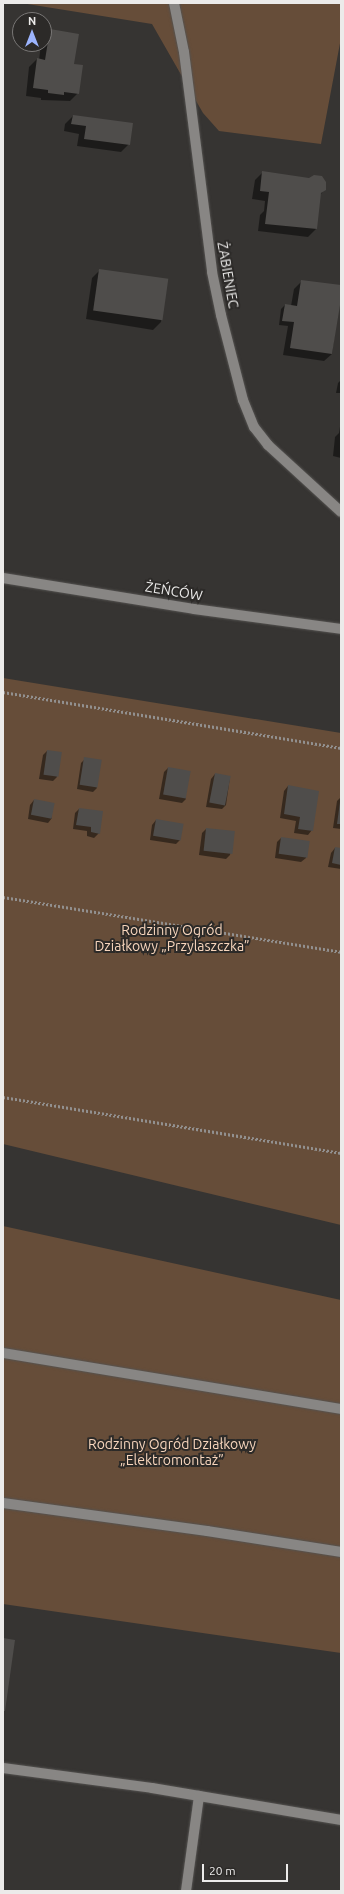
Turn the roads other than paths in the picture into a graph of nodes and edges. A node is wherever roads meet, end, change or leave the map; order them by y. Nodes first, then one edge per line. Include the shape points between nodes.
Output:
1 (174, 3) edge
2 (341, 512) edge
3 (3, 578) edge
4 (341, 629) edge
5 (3, 1353) edge
6 (341, 1409) edge
7 (3, 1503) edge
8 (341, 1552) edge
9 (3, 1768) edge
10 (199, 1796) junction
11 (341, 1820) edge
12 (186, 1891) edge

1 - 2 street, ŻABIENIEC via 184,52 212,272 220,315 243,400 254,427 268,445
3 - 4 street, ŻEŃCÓW via 194,609
5 - 6 street
7 - 8 street
9 - 10 street
10 - 11 street
10 - 12 street

